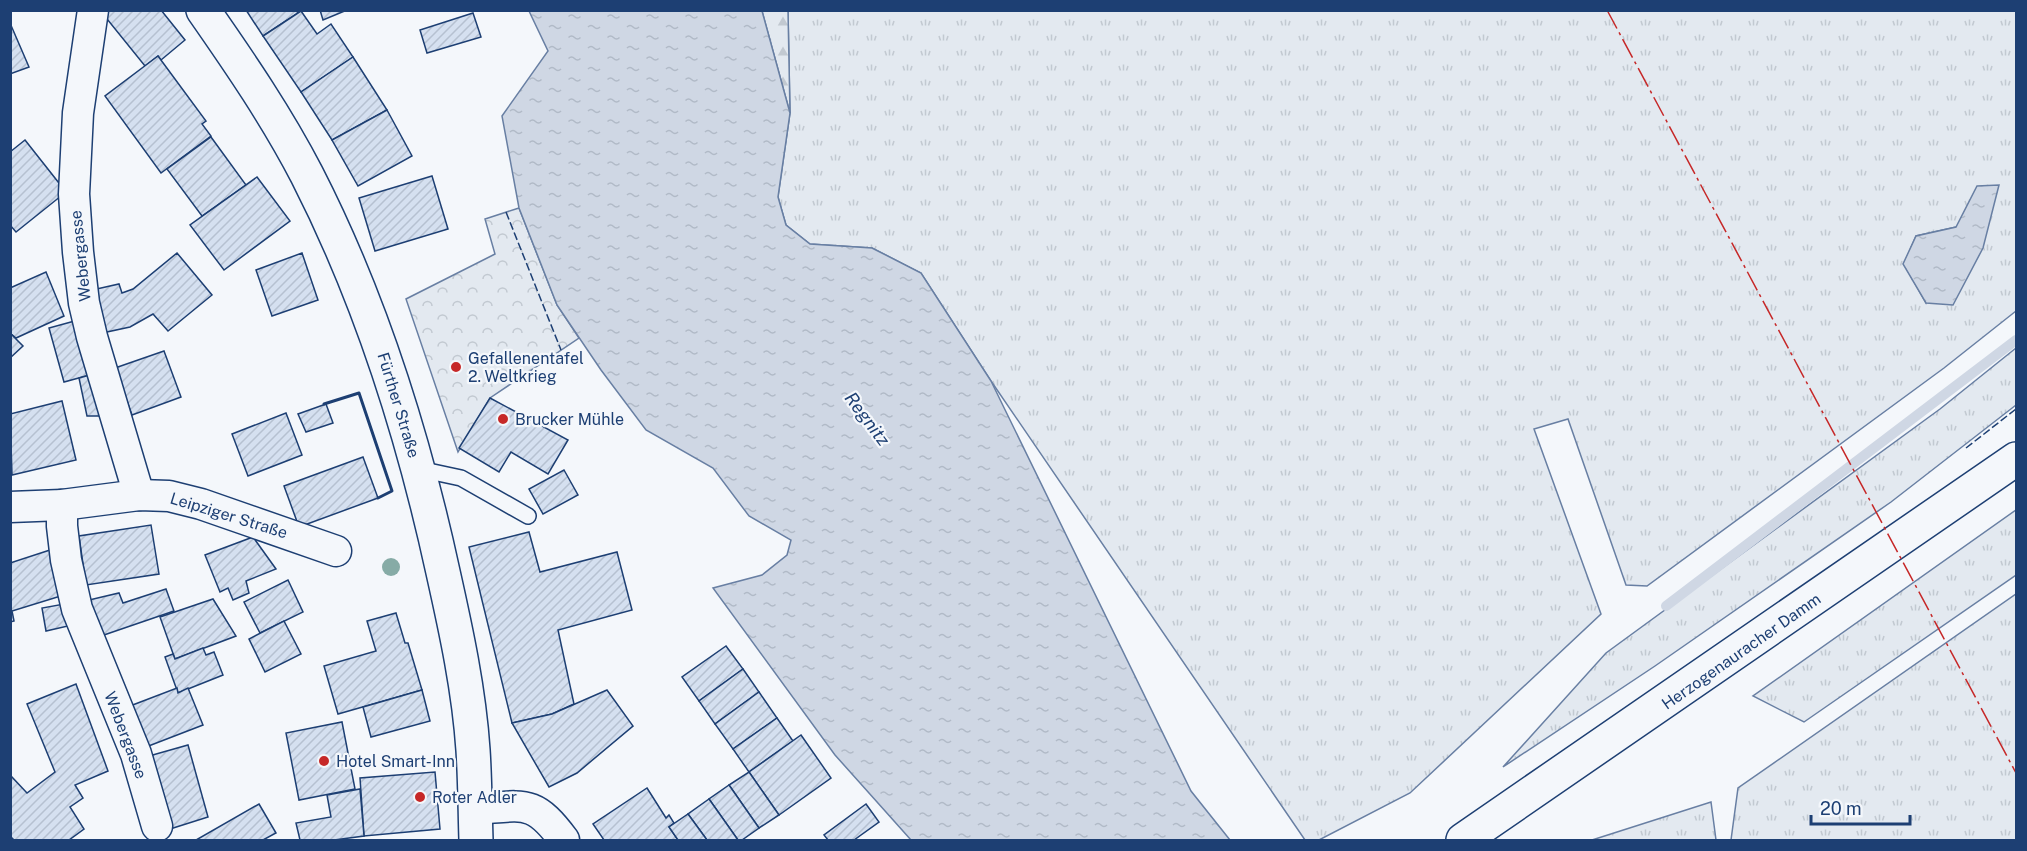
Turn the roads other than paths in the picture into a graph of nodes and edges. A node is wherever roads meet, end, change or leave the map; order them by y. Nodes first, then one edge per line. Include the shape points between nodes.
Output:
1 (93, 10) edge
2 (203, 10) edge
3 (2006, 467) edge
4 (419, 469) junction
5 (139, 495) junction
6 (62, 505) junction
7 (10, 507) edge
8 (528, 516) dead end
9 (336, 551) dead end
10 (475, 825) edge
11 (157, 826) dead end
12 (564, 840) edge
13 (1463, 840) edge

1 - 5 street, Webergasse via 78,113 74,194 78,252 92,337
2 - 4 street, Fürther Straße via 307,174 372,320
3 - 13 street, Herzogenauracher Damm
4 - 8 lane via 461,478
4 - 10 street, Fürther Straße via 462,661 473,749
5 - 6 street, Leipziger Straße
5 - 9 street, Leipziger Straße via 170,496 201,504
6 - 7 street, Leipziger Straße
6 - 11 street, Webergasse via 66,560 77,609 136,754
10 - 12 street via 520,806 537,810

